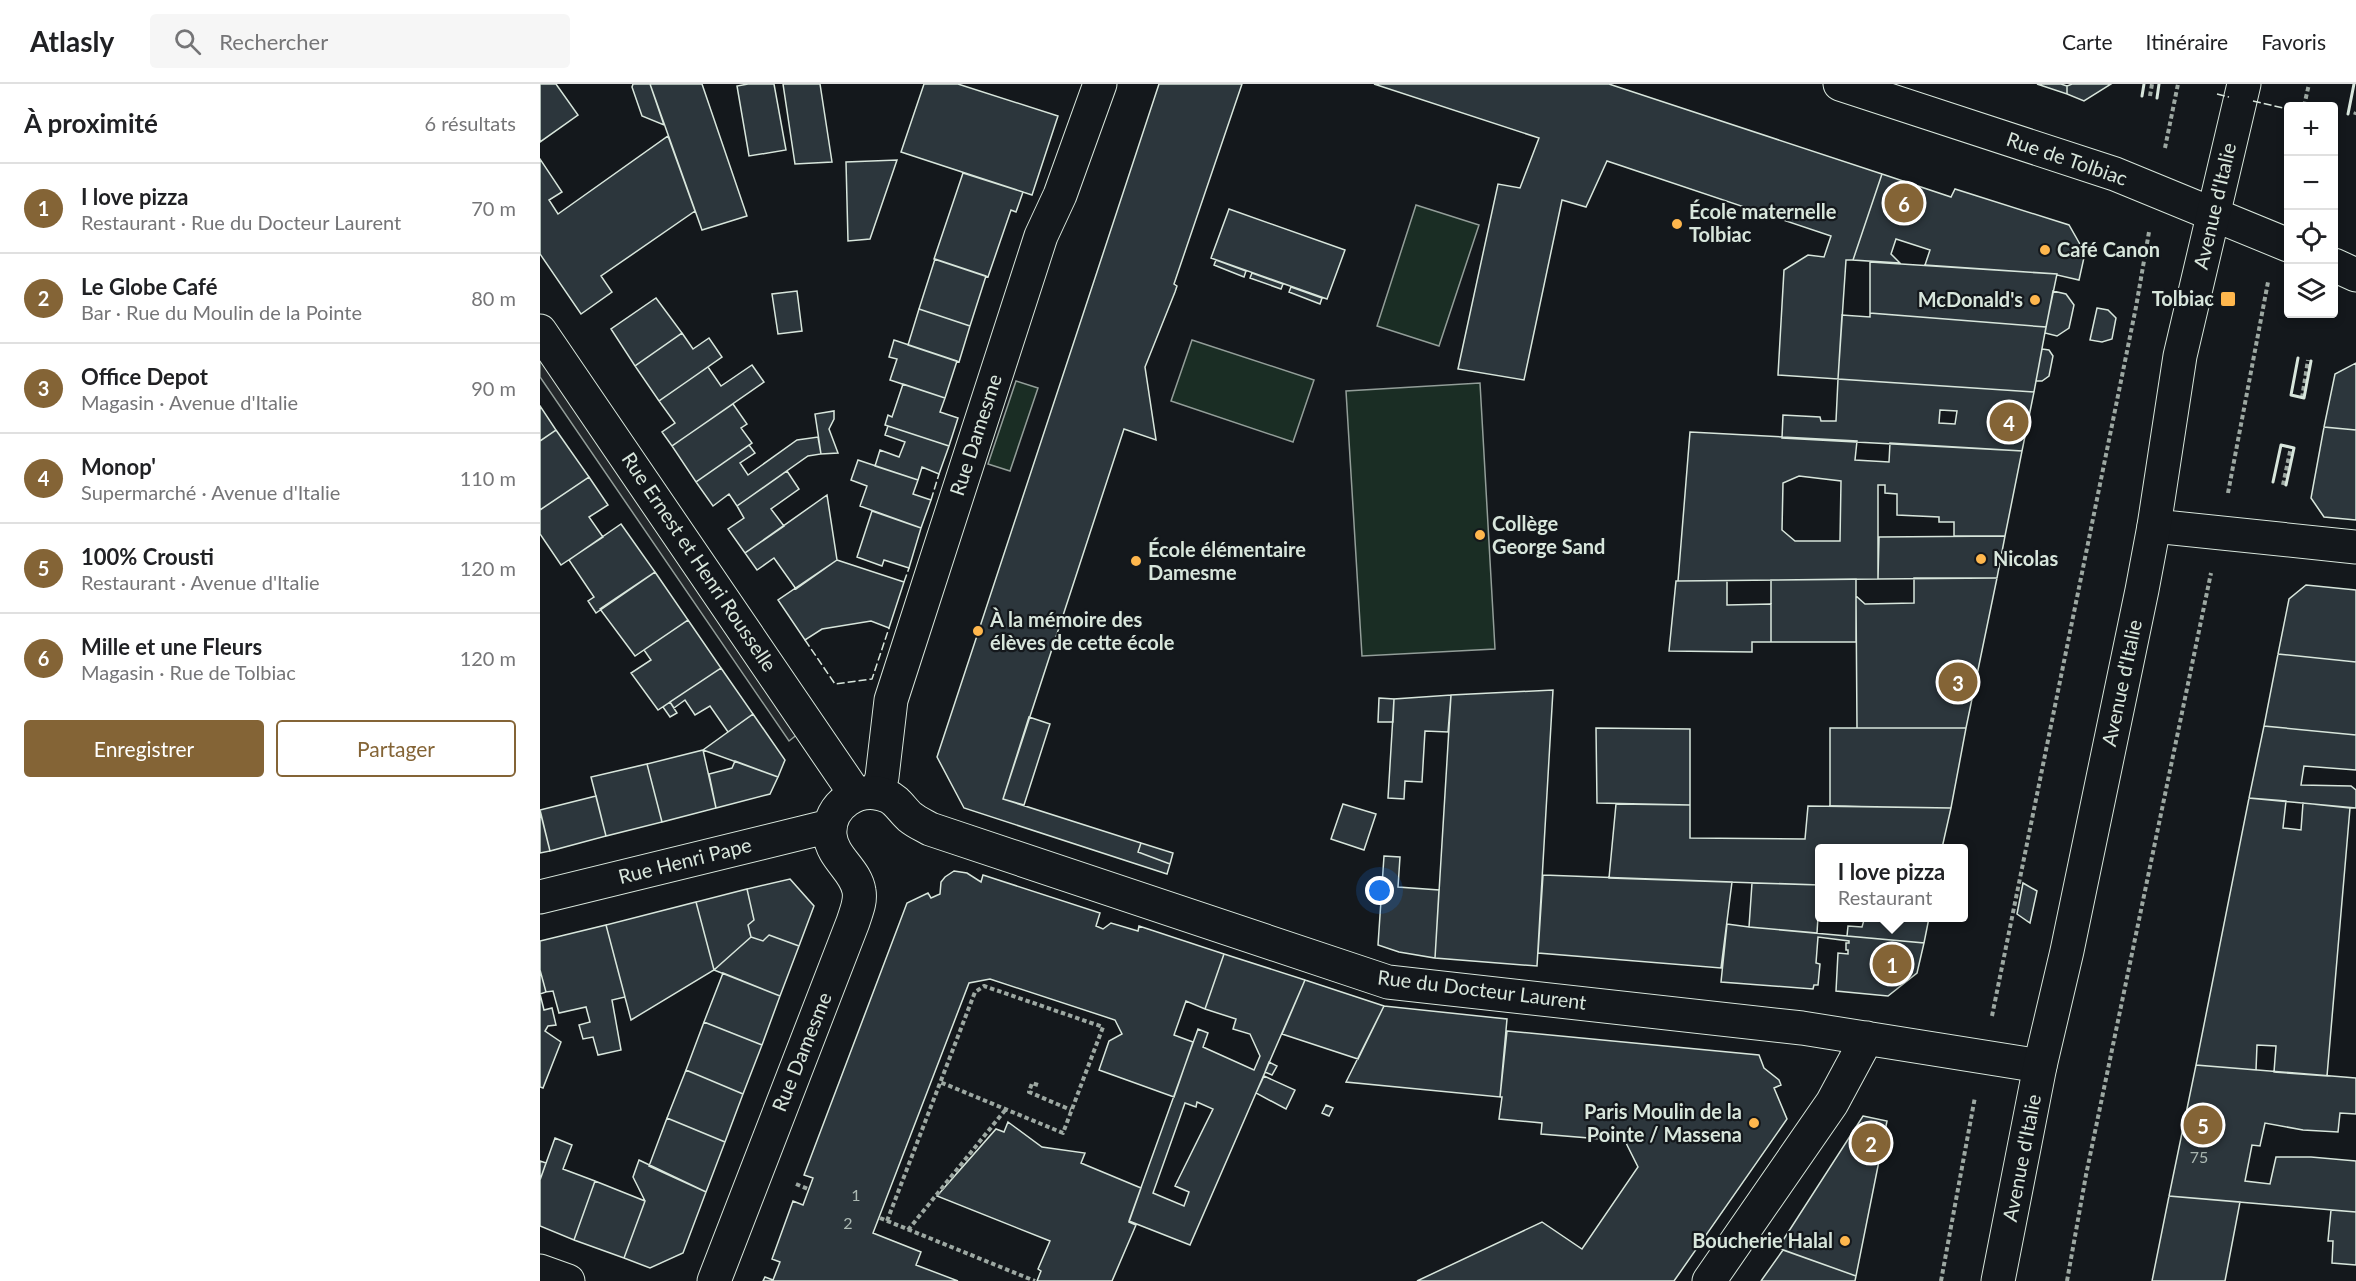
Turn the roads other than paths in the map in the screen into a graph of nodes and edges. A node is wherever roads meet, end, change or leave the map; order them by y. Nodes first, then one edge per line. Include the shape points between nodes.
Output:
1 (1100, 84) edge
2 (1840, 84) edge
3 (2244, 84) edge
4 (2214, 213) junction
5 (2284, 243) edge
6 (2338, 267) edge
7 (2356, 275) edge
8 (540, 331) edge
9 (2154, 526) junction
10 (2356, 547) edge
11 (866, 794) junction
12 (830, 826) junction
13 (540, 897) edge
14 (1867, 1038) junction
15 (2040, 1066) junction
16 (540, 1271) edge
17 (568, 1281) edge
18 (714, 1281) edge
19 (1709, 1281) edge
20 (1998, 1281) edge

1 - 11 street, Rue Damesme via 1041,236 891,700 882,777
2 - 4 street, Rue de Tolbiac via 2115,174
3 - 4 street, Avenue d'Italie
4 - 5 street, Rue de Tolbiac
4 - 9 street, Avenue d'Italie via 2180,356
6 - 7 street
8 - 11 street, Rue Ernest et Henri Rousselle
9 - 10 street
9 - 15 street, Avenue d'Italie
11 - 12 street via 846,800
11 - 14 street, Rue du Docteur Laurent via 892,799 930,830 1388,982
12 - 13 street, Rue Henri Pape
12 - 18 street, Rue Damesme via 831,844 855,879 860,900
14 - 15 street, Rue du Docteur Laurent
14 - 19 street via 1832,1103
15 - 20 street, Avenue d'Italie
16 - 17 street

